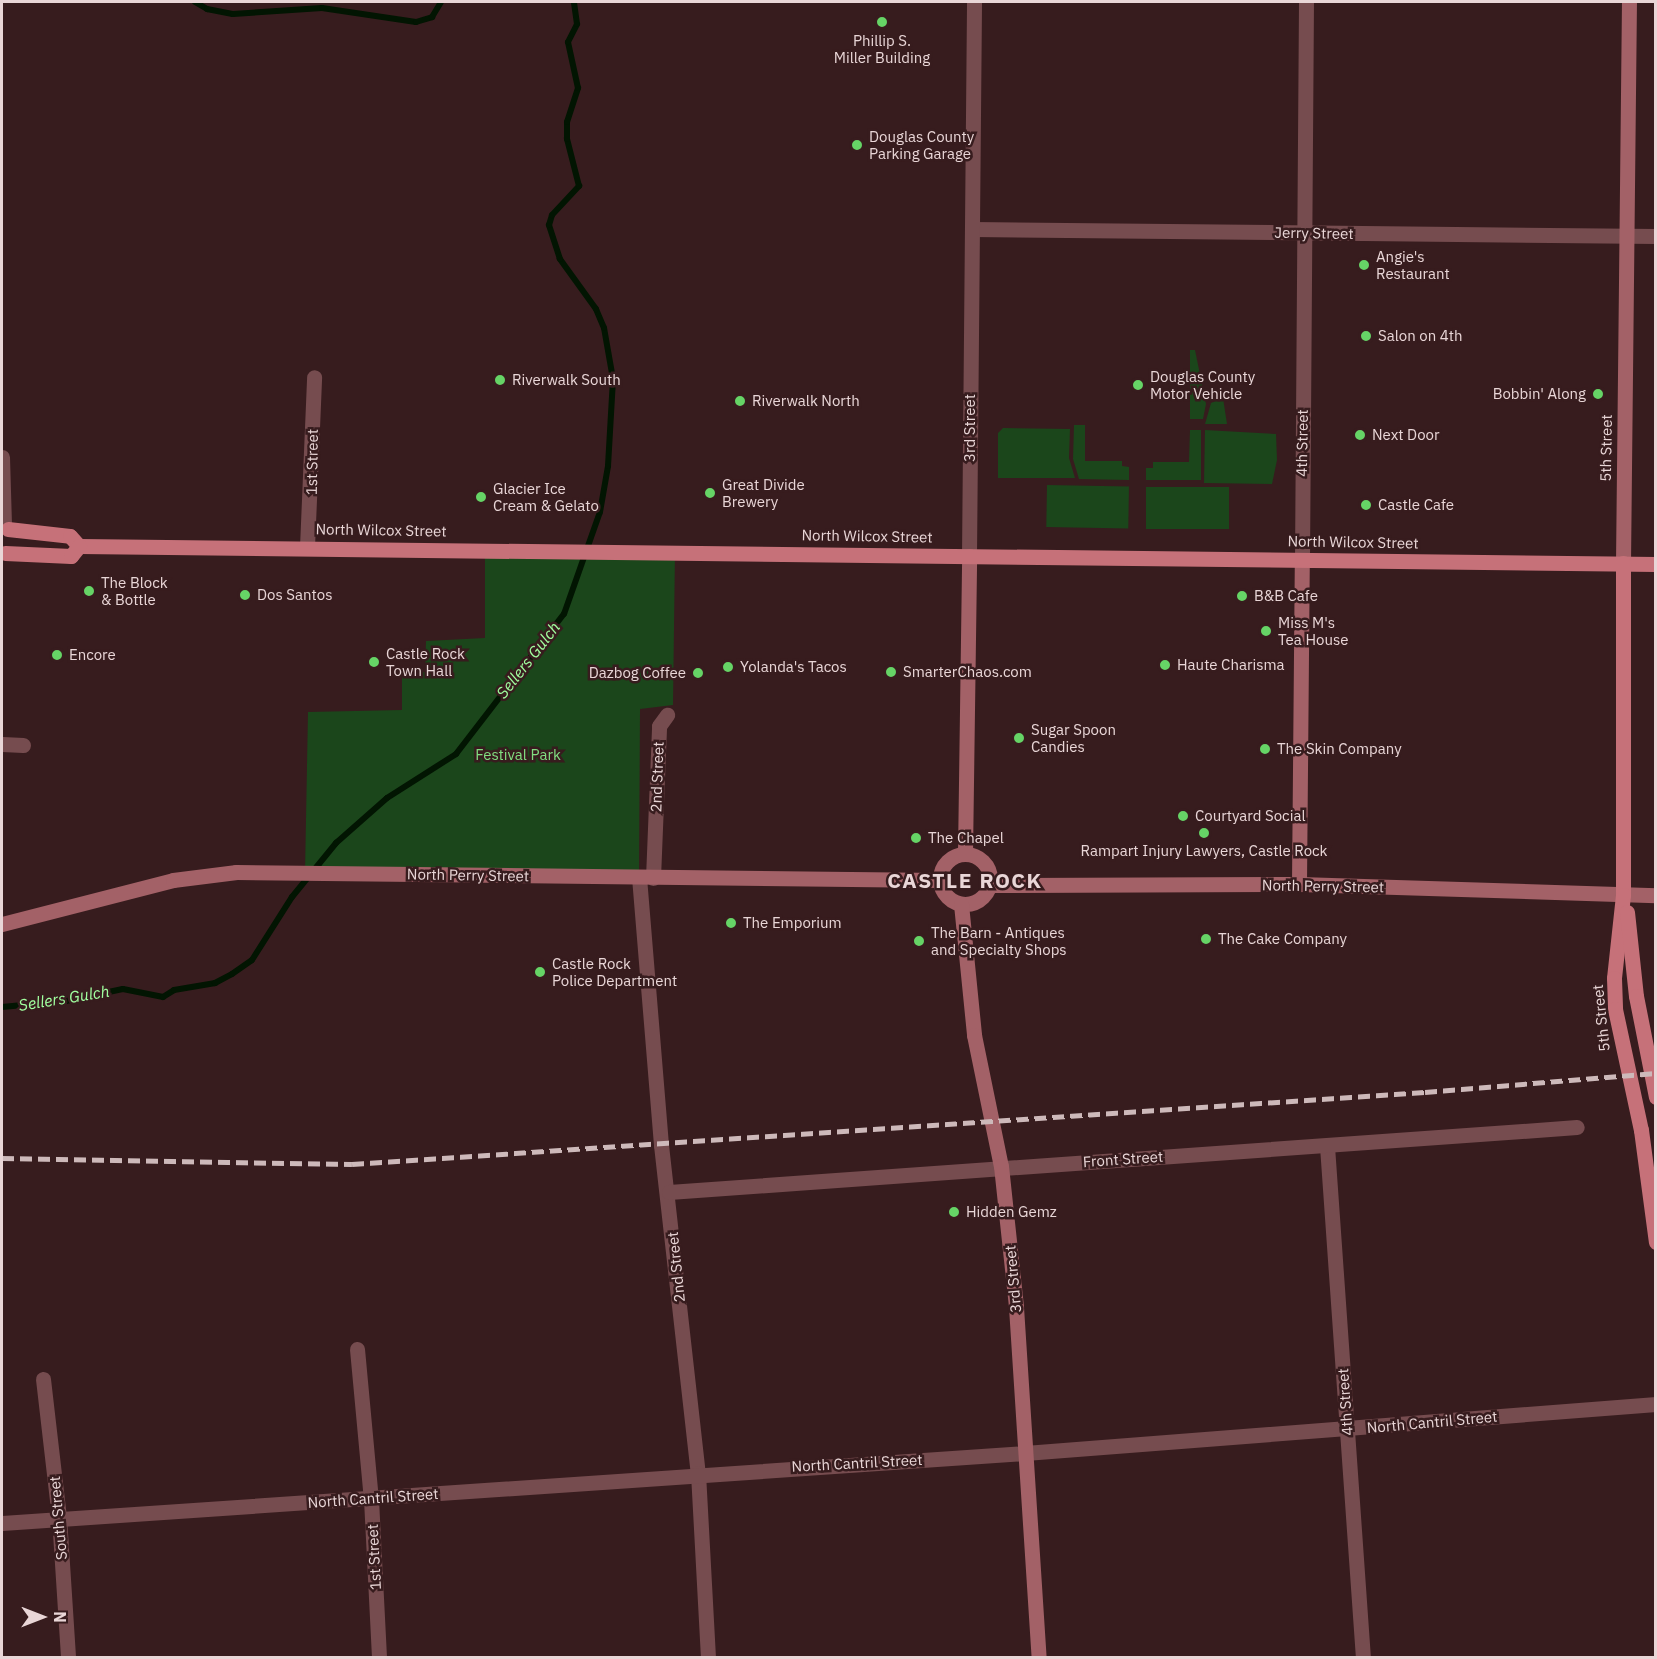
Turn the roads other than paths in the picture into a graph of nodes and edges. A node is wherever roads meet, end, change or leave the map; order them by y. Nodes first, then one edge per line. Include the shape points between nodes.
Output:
1 (974, 2) edge
2 (1306, 2) edge
3 (1629, 2) edge
4 (972, 230) junction
5 (1305, 232) junction
6 (1627, 236) junction
7 (1656, 236) edge
8 (314, 376) dead end
9 (2, 457) edge
10 (5, 524) edge
11 (78, 546) junction
12 (307, 548) junction
13 (3, 555) edge
14 (969, 556) junction
15 (1302, 560) junction
16 (1623, 563) junction
17 (1656, 564) edge
18 (667, 715) dead end
19 (2, 744) edge
20 (23, 745) dead end
21 (965, 854) junction
22 (646, 877) junction
23 (940, 880) junction
24 (1299, 884) junction
25 (990, 885) junction
26 (1623, 895) junction
27 (1656, 895) edge
28 (961, 904) junction
29 (2, 924) edge
30 (1656, 1097) edge
31 (1576, 1127) dead end
32 (1327, 1146) junction
33 (1001, 1166) junction
34 (1656, 1179) edge
35 (669, 1192) junction
36 (1653, 1216) junction
37 (1656, 1242) edge
38 (357, 1349) dead end
39 (43, 1379) dead end
40 (1656, 1404) edge
41 (1347, 1429) junction
42 (1024, 1453) junction
43 (698, 1473) junction
44 (371, 1498) junction
45 (59, 1517) junction
46 (2, 1523) edge
47 (69, 1658) edge
48 (379, 1658) edge
49 (708, 1658) edge
50 (1039, 1658) edge
51 (1363, 1658) edge

1 - 4 street, 3rd Street
2 - 5 street, 4th Street
3 - 6 street, 5th Street
4 - 5 street, Jerry Street
4 - 14 street, 3rd Street
5 - 6 street, Jerry Street
5 - 15 street, 4th Street
6 - 7 street, Jerry Street
6 - 16 street, 5th Street
8 - 12 street, 1st Street
9 - 10 street
10 - 11 main road, North Wilcox Street via 70,536
10 - 13 main road via 11,541
11 - 12 main road, North Wilcox Street
11 - 13 main road, North Wilcox Street via 71,556
12 - 14 main road, North Wilcox Street
14 - 15 main road, North Wilcox Street
14 - 21 street, 3rd Street
15 - 16 main road, North Wilcox Street
15 - 24 street, 4th Street
16 - 17 main road, North Wilcox Street
16 - 26 main road, 5th Street
18 - 22 street, 2nd Street via 659,726
19 - 20 street
21 - 23 street via 944,865
21 - 25 street via 986,865
22 - 23 street, North Perry Street
22 - 29 street, North Perry Street via 236,872 173,880
22 - 35 street, 2nd Street via 661,1145
23 - 28 street via 946,896
24 - 25 street, North Perry Street
24 - 26 street, North Perry Street
25 - 28 street via 978,901
26 - 27 street, North Perry Street
26 - 30 main road, 5th Street via 1636,996
26 - 36 main road, 5th Street via 1614,978 1615,1009 1641,1130
28 - 33 street, 3rd Street via 974,1035
31 - 32 street, Front Street
32 - 33 street, Front Street
32 - 41 street, 4th Street
33 - 35 street, Front Street
33 - 42 street, 3rd Street via 1016,1307
34 - 36 street
35 - 43 street, 2nd Street
36 - 37 main road, 5th Street
38 - 44 street, 1st Street
39 - 45 street, South Street
40 - 41 street, North Cantril Street
41 - 42 street, North Cantril Street
41 - 51 street, 4th Street
42 - 43 street, North Cantril Street
42 - 50 street, 3rd Street
43 - 44 street, North Cantril Street
43 - 49 street, 2nd Street
44 - 45 street, North Cantril Street
44 - 48 street, 1st Street
45 - 46 street, North Cantril Street
45 - 47 street, South Street

